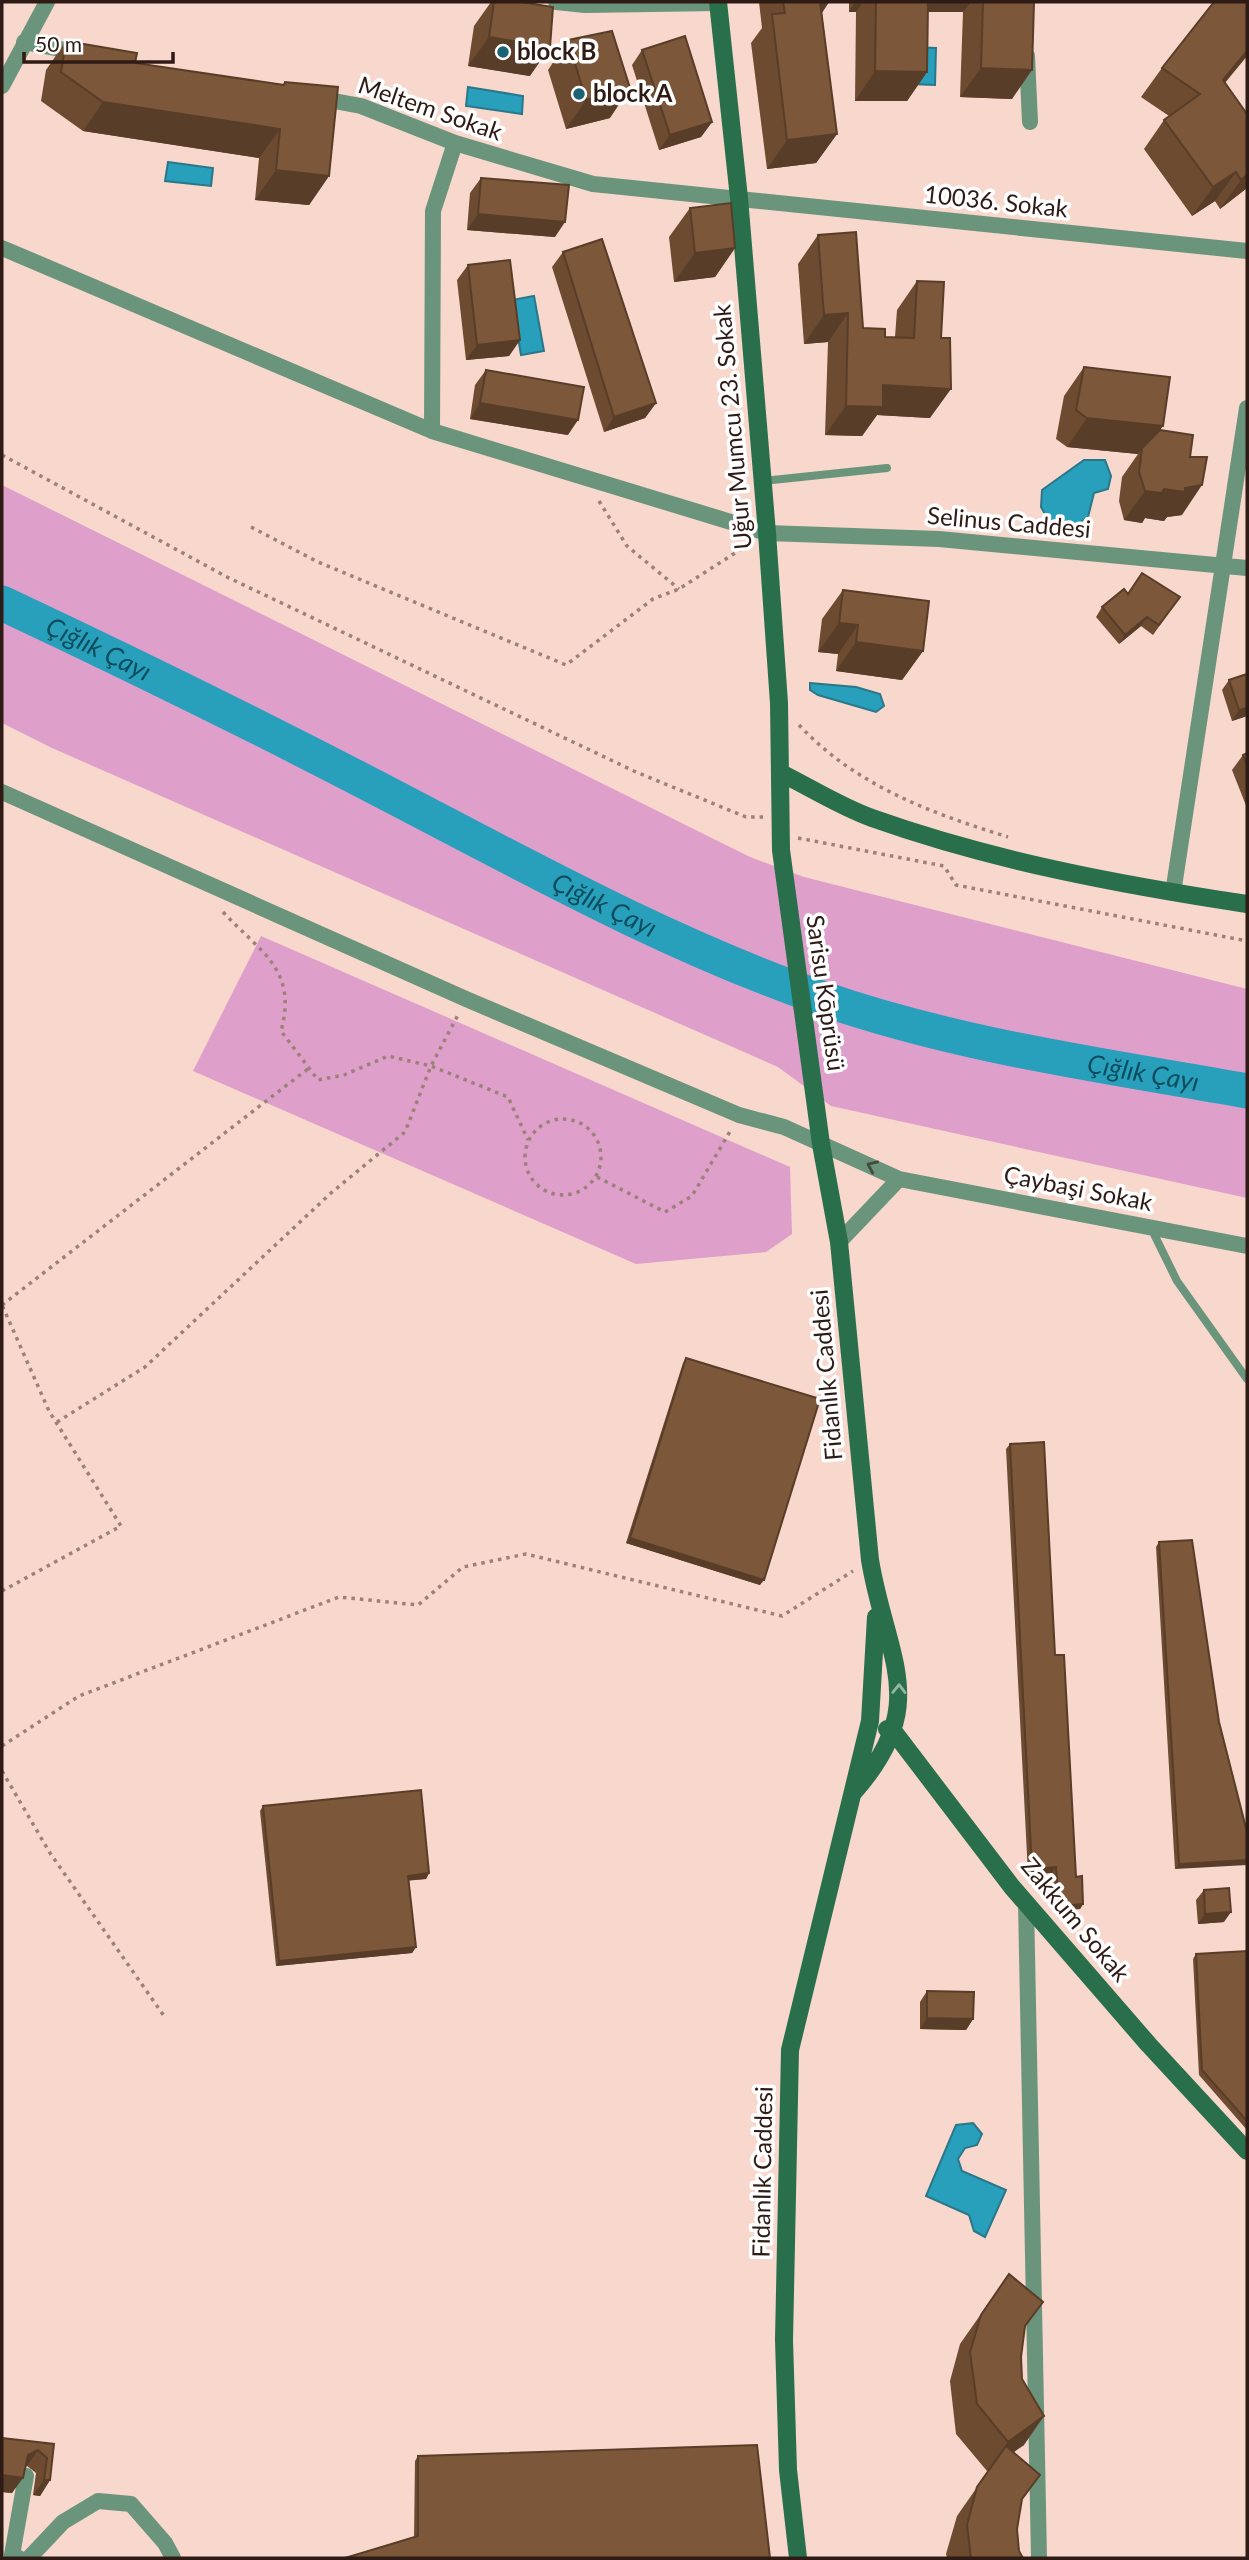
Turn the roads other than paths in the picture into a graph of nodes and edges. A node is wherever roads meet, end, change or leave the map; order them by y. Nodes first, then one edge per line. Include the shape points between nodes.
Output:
1 (47, 2) edge
2 (556, 2) edge
3 (718, 2) edge
4 (1026, 33) edge
5 (24, 42) junction
6 (91, 55) edge
7 (2, 86) edge
8 (307, 96) edge
9 (1030, 122) dead end
10 (455, 143) junction
11 (739, 198) junction
12 (2, 248) edge
13 (1247, 251) edge
14 (1247, 408) edge
15 (432, 431) junction
16 (887, 468) dead end
17 (763, 481) junction
18 (767, 533) junction
19 (1223, 564) junction
20 (1247, 568) edge
21 (781, 773) junction
22 (2, 792) edge
23 (781, 843) joint
24 (1173, 893) junction
25 (1247, 904) edge
26 (821, 1144) junction
27 (899, 1179) junction
28 (1149, 1226) junction
29 (839, 1242) junction
30 (1247, 1246) edge
31 (1247, 1379) edge
32 (877, 1603) junction
33 (870, 1721) junction
34 (894, 1732) junction
35 (853, 1793) junction
36 (1026, 1903) junction
37 (1247, 2151) edge
38 (26, 2476) edge
39 (19, 2558) edge
40 (29, 2558) edge
41 (173, 2558) edge
42 (798, 2558) edge
43 (1039, 2558) edge

1 - 5 street
2 - 3 street
3 - 11 street, Uğur Mumcu 23. Sokak
4 - 9 street
5 - 6 street
5 - 7 street
8 - 10 street, Meltem Sokak via 361,106
10 - 11 street, Meltem Sokak via 593,184
10 - 15 street via 433,211
11 - 13 street, 10036. Sokak
11 - 17 street, Uğur Mumcu 23. Sokak
12 - 15 street, Selinus Caddesi
14 - 19 street
15 - 18 street, Selinus Caddesi
16 - 17 lane
17 - 18 street, Uğur Mumcu 23. Sokak
18 - 19 street, Selinus Caddesi via 939,539
18 - 21 street, Uğur Mumcu 23. Sokak
19 - 20 street, Selinus Caddesi
19 - 24 street
21 - 23 street, Uğur Mumcu 23. Sokak
21 - 24 street via 870,817 1026,863
22 - 26 street, Çaybaşi Sokak via 466,999 739,1115 784,1127
23 - 26 street, Sarisu Kōprüsü
24 - 25 street
27 -> 26 street, Çaybaşi Sokak
26 - 29 street, Fidanlık Caddesi
27 - 28 street, Çaybaşi Sokak
27 - 29 street
28 - 30 street, Çaybaşi Sokak
28 - 31 lane via 1177,1281
29 - 32 street, Fidanlık Caddesi
32 - 33 street, Fidanlık Caddesi
34 -> 32 street, Fidanlık Caddesi via 901,1684
33 - 34 street, Zakkum Sokak
33 - 35 street, Fidanlık Caddesi
34 - 35 street, Fidanlık Caddesi via 873,1770
34 - 36 street, Zakkum Sokak
35 - 42 street, Fidanlık Caddesi via 790,2050 784,2340 788,2470
36 - 37 street, Zakkum Sokak
36 - 43 street
38 - 39 street via 12,2555
40 - 41 street via 63,2522 97,2501 131,2504

